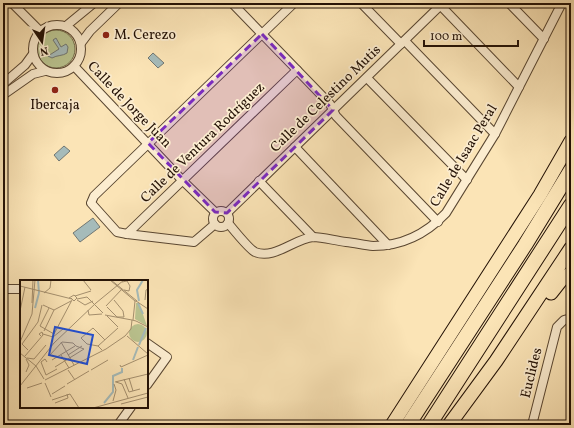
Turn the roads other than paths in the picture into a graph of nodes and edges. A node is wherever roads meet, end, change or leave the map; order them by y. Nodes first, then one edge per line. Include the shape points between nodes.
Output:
1 (12, 3) edge
2 (94, 3) edge
3 (119, 3) edge
4 (232, 3) edge
5 (294, 3) edge
6 (509, 3) edge
7 (562, 3) edge
8 (364, 4) edge
9 (442, 4) edge
10 (66, 26) junction
11 (40, 31) junction
12 (262, 34) junction
13 (544, 39) junction
14 (403, 42) junction
15 (81, 43) junction
16 (33, 54) junction
17 (74, 66) junction
18 (45, 70) junction
19 (297, 70) junction
20 (367, 78) junction
21 (3, 84) edge
22 (519, 87) junction
23 (3, 95) edge
24 (332, 110) junction
25 (495, 134) junction
26 (571, 141) edge
27 (148, 143) junction
28 (295, 147) junction
29 (571, 158) edge
30 (571, 170) edge
31 (467, 180) junction
32 (183, 181) junction
33 (259, 181) junction
34 (544, 203) joint
35 (571, 205) edge
36 (215, 212) junction
37 (227, 213) junction
38 (438, 222) junction
39 (228, 223) junction
40 (215, 224) junction
41 (127, 234) junction
42 (313, 237) junction
43 (388, 245) junction
44 (571, 248) edge
45 (571, 273) edge
46 (3, 289) edge
47 (20, 289) edge
48 (472, 302) junction
49 (571, 318) edge
50 (148, 344) edge
51 (496, 361) junction
52 (148, 384) edge
53 (130, 408) edge
54 (118, 425) edge
55 (392, 425) edge
56 (408, 425) edge
57 (430, 425) edge
58 (449, 425) edge
59 (532, 425) edge

1 - 11 street
2 - 10 street
3 - 15 street
4 - 12 street
5 - 12 street
6 - 13 street
7 - 13 street, Calle de Isaac Peral
8 - 14 street
9 - 14 street, Calle de Celestino Mutis
9 - 22 street
10 - 11 street via 52,25
10 - 15 street via 73,30
11 - 16 street via 32,46
12 - 19 street
12 - 27 street
13 - 22 street, Calle de Isaac Peral
14 - 20 street, Calle de Celestino Mutis
14 - 25 street
15 - 17 street via 82,51
16 - 18 street via 35,61
16 - 21 street via 25,65
17 - 18 street via 60,73
17 - 27 street, Calle de Jorge Juan
18 - 23 street via 32,74
19 - 24 street via 330,104
19 - 32 street, Calle de Ventura Rodríguez
20 - 24 street, Calle de Celestino Mutis
20 - 31 street
22 - 25 street, Calle de Isaac Peral
24 - 28 street, Calle de Celestino Mutis
24 - 38 street
25 - 31 street, Calle de Isaac Peral
26 - 48 highway
27 - 32 street, Calle de Jorge Juan
27 - 41 street via 94,196 91,203 117,232
28 - 33 street, Calle de Celestino Mutis
28 - 43 street
29 - 34 highway
30 - 56 highway via 526,245
31 - 38 street, Calle de Isaac Peral
32 - 36 street, Calle de Jorge Juan
32 - 41 street, Calle de Ventura Rodríguez
33 - 37 street, Calle de Celestino Mutis
33 - 42 street
34 - 48 highway
35 - 57 highway
36 - 37 street via 222,210
36 - 40 street
37 - 39 street
38 - 43 street, Calle de Isaac Peral via 422,234
39 - 40 street via 223,226
39 - 42 street, Calle de Isaac Peral via 254,252 266,254
40 - 41 street via 194,242
42 - 43 street, Calle de Isaac Peral via 372,246
44 - 51 highway
45 - 51 highway via 555,287 520,340
46 - 47 street
48 - 55 highway
49 - 59 street, Euclides via 564,320 557,327
50 - 52 street via 167,357
51 - 58 highway
53 - 54 street

